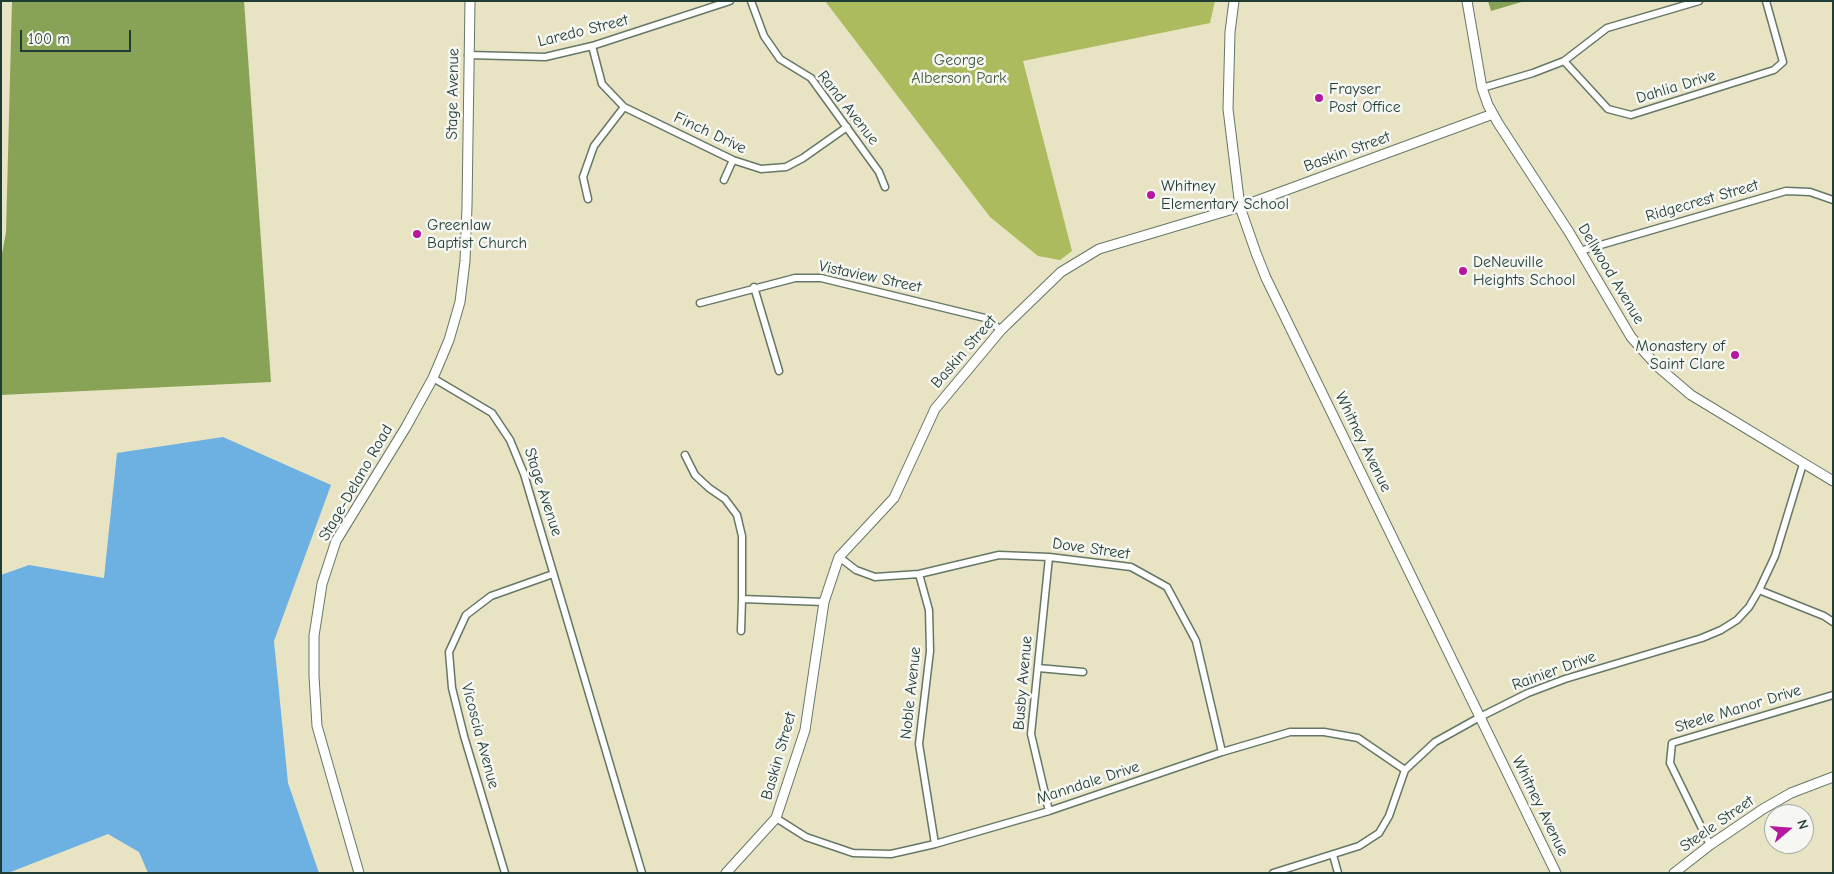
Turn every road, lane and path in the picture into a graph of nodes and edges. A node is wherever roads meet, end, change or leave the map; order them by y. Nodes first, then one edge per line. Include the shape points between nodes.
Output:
1 (470, 1) edge
2 (730, 1) edge
3 (751, 1) edge
4 (1234, 1) edge
5 (1467, 1) edge
6 (1699, 1) edge
7 (1766, 1) edge
8 (592, 46) junction
9 (468, 55) junction
10 (1564, 61) junction
11 (1482, 88) junction
12 (624, 107) junction
13 (1493, 114) junction
14 (847, 127) junction
15 (733, 160) junction
16 (724, 180) dead end
17 (885, 187) dead end
18 (588, 199) dead end
19 (1833, 200) edge
20 (1240, 207) junction
21 (1580, 251) junction
22 (754, 287) junction
23 (700, 303) dead end
24 (1001, 330) junction
25 (779, 372) dead end
26 (433, 378) junction
27 (685, 455) dead end
28 (1803, 464) junction
29 (1833, 481) edge
30 (839, 557) junction
31 (1049, 557) junction
32 (553, 574) junction
33 (919, 574) junction
34 (1760, 590) junction
35 (742, 599) junction
36 (824, 602) junction
37 (1833, 622) edge
38 (741, 631) dead end
39 (1038, 668) junction
40 (1083, 672) dead end
41 (1833, 695) edge
42 (1480, 717) junction
43 (1222, 752) junction
44 (1404, 770) junction
45 (1833, 777) edge
46 (1049, 811) junction
47 (776, 818) junction
48 (935, 844) junction
49 (1710, 845) junction
50 (1333, 855) junction
51 (359, 873) edge
52 (505, 873) edge
53 (642, 873) edge
54 (726, 873) edge
55 (1273, 873) edge
56 (1338, 873) edge
57 (1556, 873) edge
58 (1674, 873) edge

1 - 9 street, Stage Avenue
2 - 8 street, Laredo Street
3 - 14 street, Rand Avenue via 764,36 780,59 811,78
4 - 20 street, Whitney Avenue via 1228,109
5 - 11 street, Dellwood Avenue
6 - 10 street via 1607,28
7 - 10 street, Dahlia Drive via 1783,62 1774,70 1631,115 1608,109
8 - 9 street, Laredo Street via 545,57
8 - 12 street, Finch Drive via 602,84
9 - 26 street, Stage Avenue via 465,261 460,302
10 - 11 street
11 - 13 street, Dellwood Avenue
12 - 15 street, Finch Drive
12 - 18 street via 594,146 584,177
13 - 20 street, Baskin Street
13 - 21 street, Dellwood Avenue
14 - 15 street, Finch Drive via 786,167 761,169
14 - 17 street, Rand Avenue via 879,172
15 - 16 street
19 - 21 street, Ridgecrest Street via 1810,192 1786,191
20 - 24 street, Baskin Street via 1098,249 1061,272
20 - 42 street, Whitney Avenue via 1266,278
21 - 28 street, Dellwood Avenue via 1631,337 1657,366 1691,395
22 - 23 street, Vistaview Street
22 - 24 street, Vistaview Street via 795,278 821,278 985,318
22 - 25 street
24 - 30 street, Baskin Street via 935,409 894,498
26 - 32 street, Stage Avenue via 492,413 510,440 524,474
26 - 51 street, Stage-Delano Road via 336,541 322,584 314,636 317,726
27 - 35 street via 695,475 725,499 737,515 742,536
28 - 29 street, Dellwood Avenue
28 - 34 street, Rainier Drive via 1775,556
30 - 33 street, Dove Street via 856,570 875,577
30 - 36 street, Baskin Street
31 - 33 street, Dove Street via 999,555
31 - 39 street, Busby Avenue
31 - 43 street, Dove Street via 1131,567 1167,587 1196,640
32 - 52 street, Vicoscia Avenue via 491,596 466,615 449,652 452,688 464,736
32 - 53 street, Stage Avenue
33 - 48 street, Noble Avenue via 929,610 930,651 918,744
34 - 37 street
34 - 42 street, Rainier Drive via 1749,607 1721,630 1564,679
35 - 36 street
35 - 38 street
36 - 47 street, Baskin Street via 805,730
39 - 40 street
39 - 46 street, Busby Avenue via 1031,734
41 - 49 street, Steele Manor Drive via 1672,743 1670,763
42 - 44 street, Rainier Drive via 1434,742
42 - 57 street, Whitney Avenue
43 - 44 street, Manndale Drive via 1290,732 1324,732 1358,738
43 - 46 street, Manndale Drive
44 - 50 street, Rainier Drive via 1389,816 1379,833 1359,846
45 - 49 street, Steele Street via 1763,809
46 - 48 street, Manndale Drive
47 - 48 street, Manndale Drive via 806,837 852,853 890,854
47 - 54 street, Baskin Street
49 - 58 street, Steele Street
50 - 55 street, Rainier Drive
50 - 56 street

